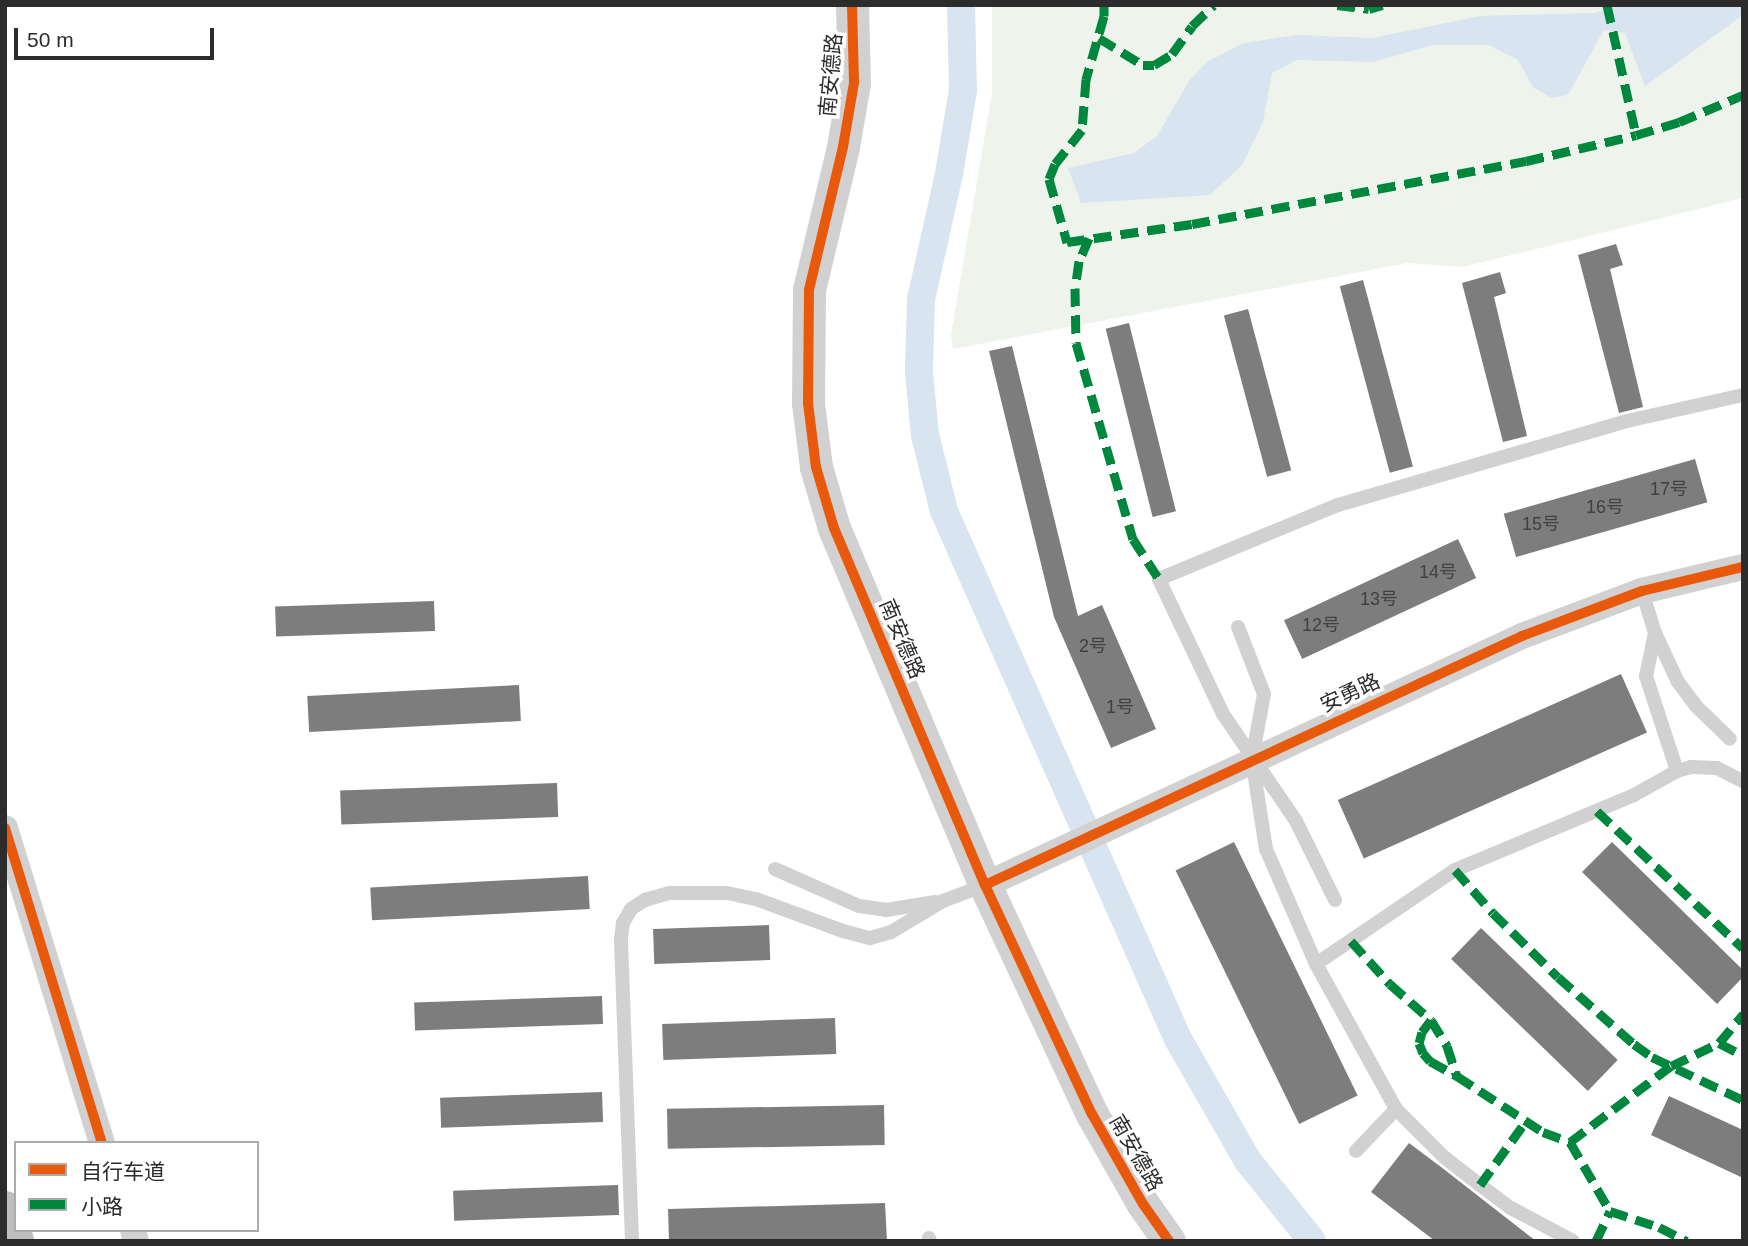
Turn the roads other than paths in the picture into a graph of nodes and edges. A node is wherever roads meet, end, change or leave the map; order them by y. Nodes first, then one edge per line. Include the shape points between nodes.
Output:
1 (852, 5) edge
2 (1743, 395) edge
3 (1743, 567) edge
4 (1643, 592) junction
5 (1238, 627) dead end
6 (1655, 633) junction
7 (1730, 739) dead end
8 (1252, 759) junction
9 (1677, 771) junction
10 (1743, 781) edge
11 (5, 828) edge
12 (775, 869) dead end
13 (985, 886) junction
14 (1335, 900) dead end
15 (943, 901) junction
16 (1316, 964) junction
17 (1396, 1109) junction
18 (102, 1141) edge
19 (1356, 1151) dead end
20 (5, 1210) edge
21 (15, 1241) edge
22 (632, 1241) edge
23 (1169, 1241) edge
24 (1573, 1241) edge

1 - 13 street, 南安德路 via 854,83 809,290 808,403 816,467 834,528
2 - 8 lane via 1628,421 1338,505 1159,579 1223,714
3 - 4 street, 安勇路
4 - 6 lane
4 - 8 street, 安勇路 via 1522,636
5 - 8 lane via 1264,694
6 - 7 lane via 1683,690
6 - 9 lane via 1646,676
8 - 13 street, 安勇路
8 - 14 lane via 1296,821
8 - 16 lane via 1266,849
9 - 10 lane via 1717,768
9 - 16 lane via 1634,795 1455,870
11 - 18 street
12 - 15 lane via 859,906 886,910
13 - 15 lane
13 - 23 street, 南安德路 via 1092,1114
15 - 22 lane via 891,932 870,938 727,893 670,893 631,909 621,939
16 - 17 lane
17 - 19 lane
17 - 24 lane via 1480,1185 1511,1208
20 - 21 highway

